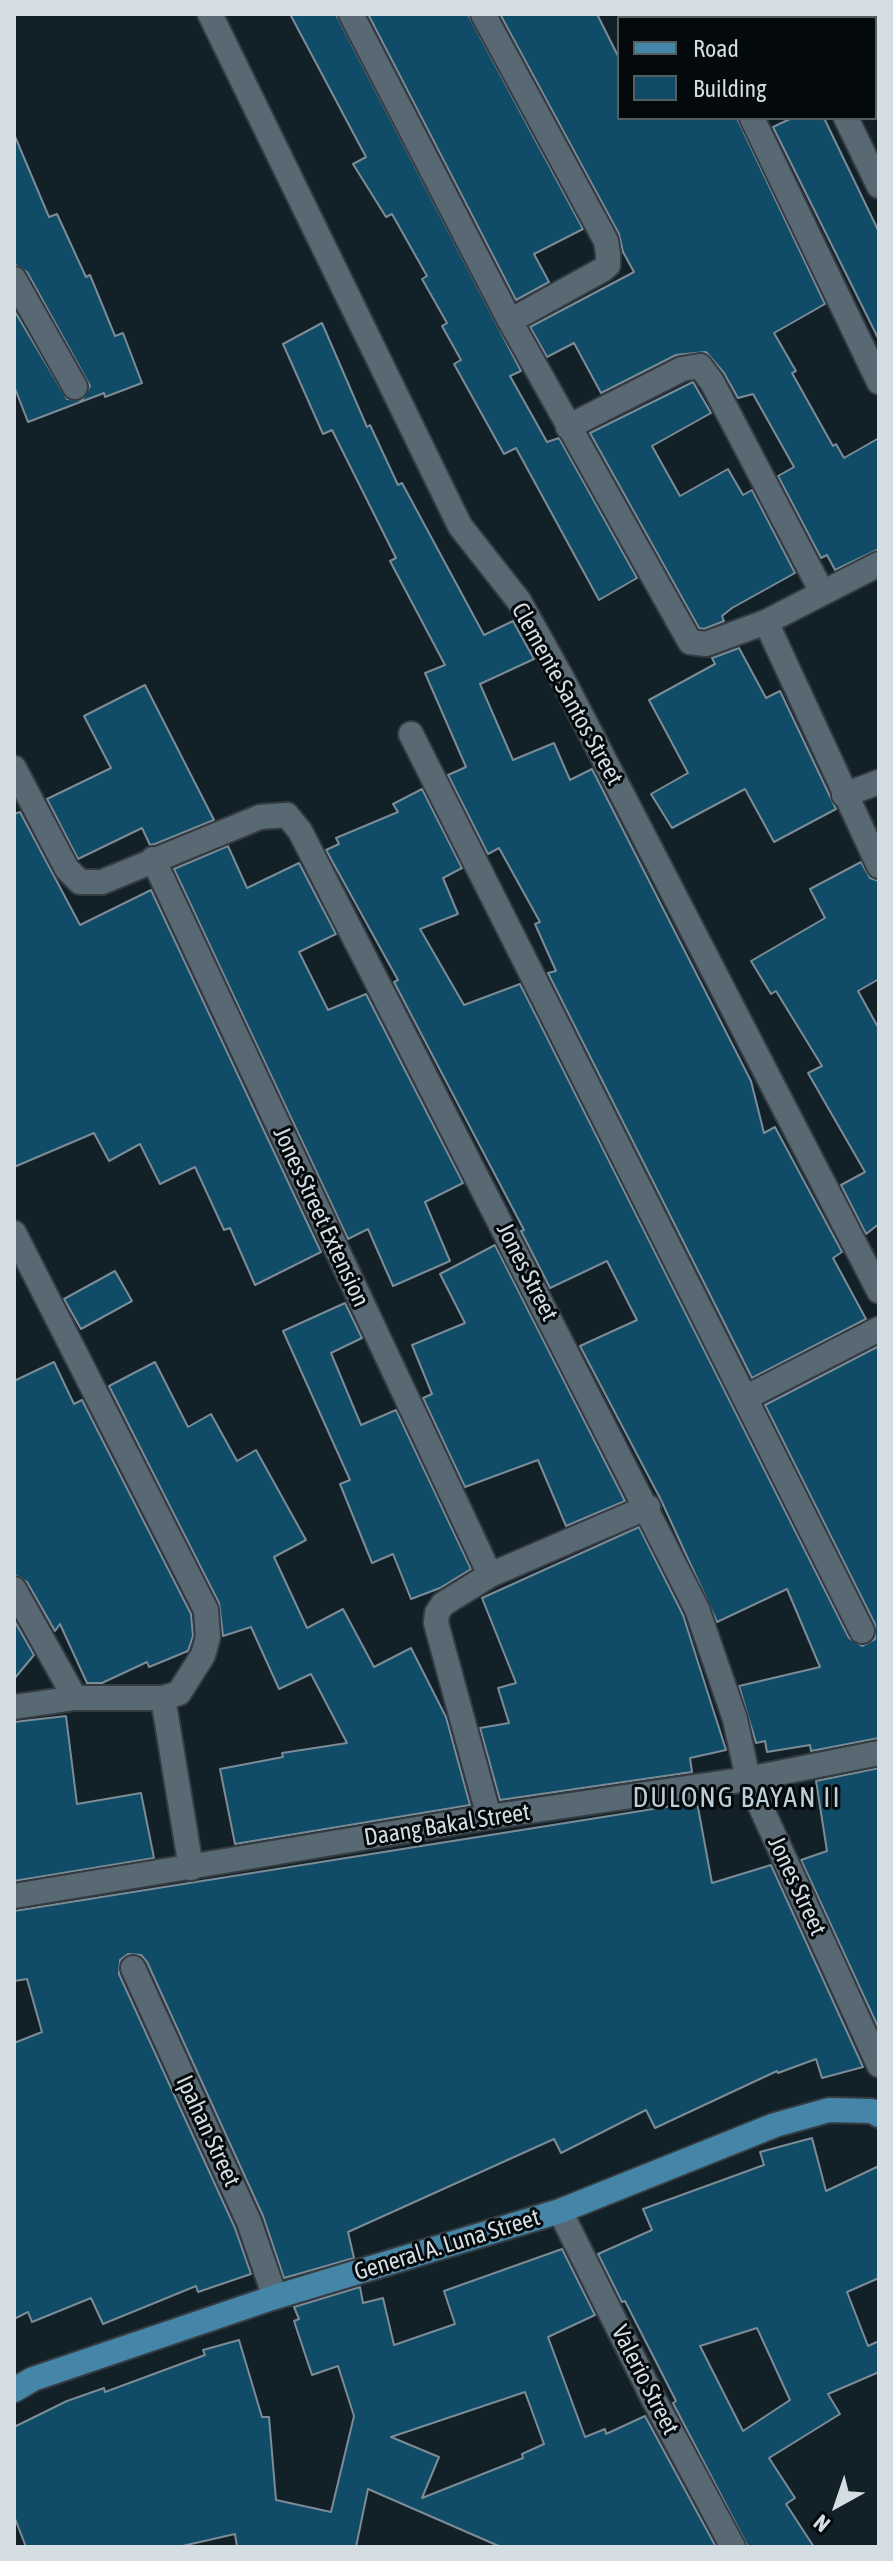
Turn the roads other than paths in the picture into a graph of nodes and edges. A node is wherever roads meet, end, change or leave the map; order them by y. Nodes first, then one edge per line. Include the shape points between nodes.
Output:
1 (210, 14) edge
2 (351, 14) edge
3 (483, 14) edge
4 (753, 120) edge
5 (847, 120) edge
6 (879, 186) edge
7 (14, 279) edge
8 (510, 321) junction
9 (879, 382) edge
10 (75, 387) dead end
11 (568, 427) junction
12 (879, 564) edge
13 (822, 592) junction
14 (766, 622) junction
15 (411, 734) dead end
16 (14, 768) edge
17 (879, 782) edge
18 (844, 795) junction
19 (153, 859) junction
20 (879, 866) edge
21 (14, 1233) edge
22 (879, 1291) edge
23 (879, 1329) edge
24 (747, 1397) junction
25 (648, 1507) junction
26 (490, 1575) junction
27 (14, 1589) edge
28 (862, 1631) dead end
29 (75, 1698) junction
30 (163, 1698) junction
31 (14, 1707) edge
32 (879, 1753) edge
33 (748, 1779) junction
34 (489, 1817) junction
35 (191, 1868) junction
36 (14, 1896) edge
37 (133, 1968) dead end
38 (879, 2065) edge
39 (879, 2115) edge
40 (560, 2211) junction
41 (275, 2297) junction
42 (14, 2390) edge
43 (733, 2547) edge

1 - 22 street, Clemente Santos Street via 460,526 519,601 563,680
2 - 8 street
3 - 8 street via 606,241 608,254 602,270
4 - 9 street
5 - 6 street
7 - 10 street
8 - 11 street
11 - 13 street via 682,369 700,366
11 - 14 street via 690,642 706,644
12 - 13 street
13 - 14 street
14 - 18 street
15 - 24 street
16 - 19 street, Jones Street via 67,869 80,882 102,882
17 - 18 street
18 - 20 street
19 - 25 street, Jones Street via 260,817 287,815 300,831
19 - 26 street, Jones Street Extension
21 - 30 street via 206,1610 203,1655 179,1693
23 - 24 street
24 - 28 street
25 - 26 street
25 - 33 street, Jones Street via 697,1609 735,1719
26 - 34 street via 443,1604 436,1623
27 - 29 street
29 - 30 street
29 - 31 street
30 - 35 street
32 - 33 street, Daang Bakal Street
33 - 34 street, Daang Bakal Street
33 - 38 street, Jones Street
34 - 35 street, Daang Bakal Street
35 - 36 street, Daang Bakal Street
37 - 41 street, Ipahan Street via 249,2222
39 - 40 main road, General A. Luna Street via 829,2110 775,2125
40 - 41 main road, General A. Luna Street
40 - 43 street, Valerio Street
41 - 42 main road, General A. Luna Street

